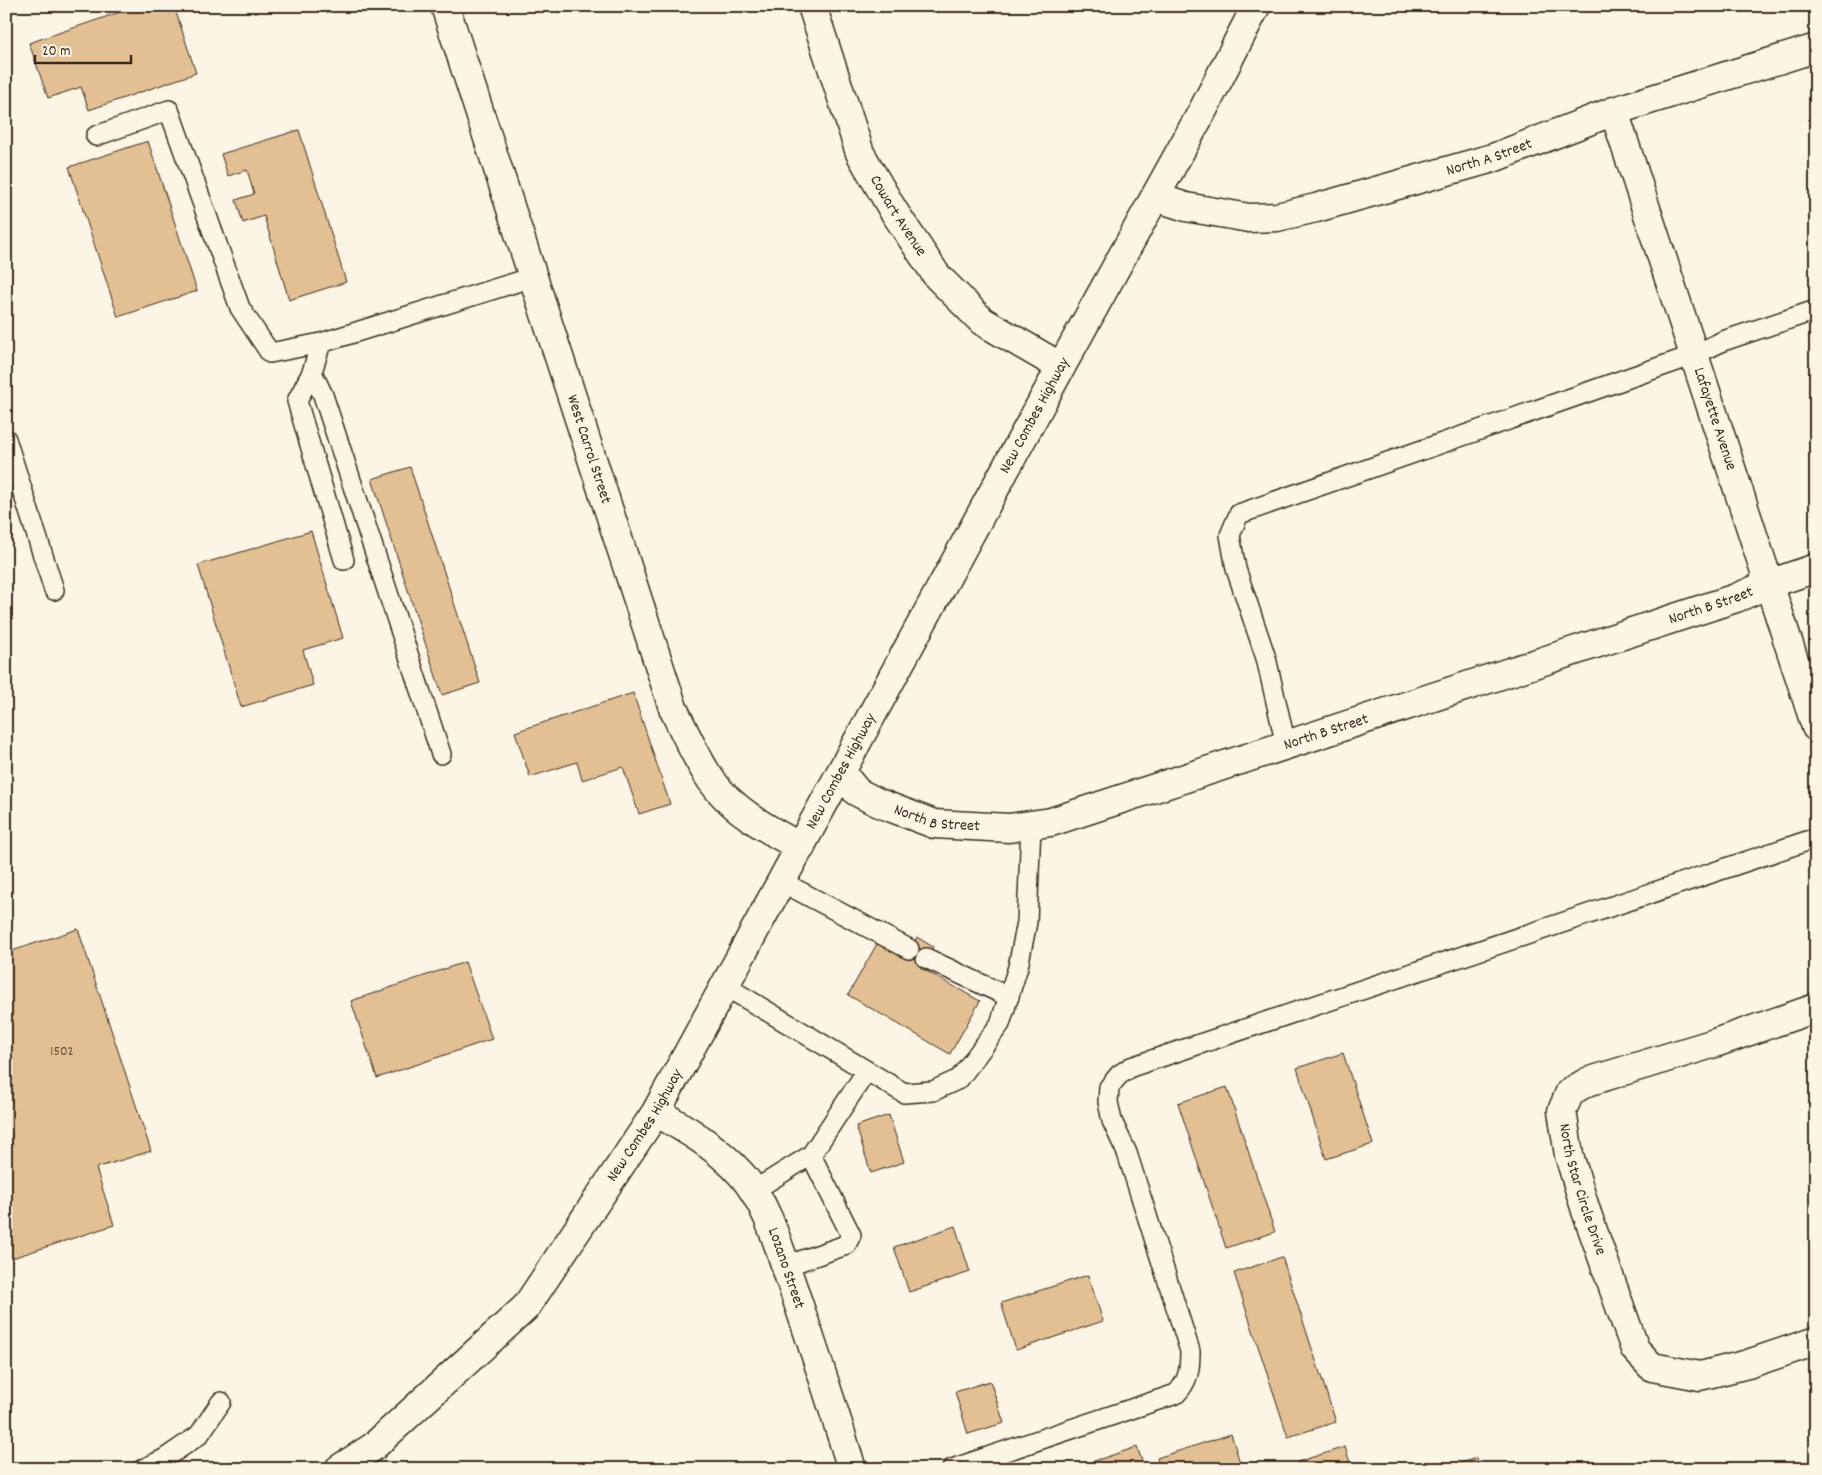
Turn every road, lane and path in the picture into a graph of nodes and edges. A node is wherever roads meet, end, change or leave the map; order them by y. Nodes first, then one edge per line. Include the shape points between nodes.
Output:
1 (445, 6) edge
2 (812, 6) edge
3 (1256, 6) edge
4 (1816, 48) edge
5 (1614, 111) junction
6 (96, 136) dead end
7 (1155, 197) junction
8 (533, 277) junction
9 (1816, 310) edge
10 (321, 343) junction
11 (1694, 356) junction
12 (1061, 366) junction
13 (312, 372) junction
14 (6, 440) edge
15 (344, 560) dead end
16 (1816, 568) edge
17 (1769, 584) junction
18 (54, 590) dead end
19 (1816, 727) edge
20 (1286, 745) junction
21 (441, 754) dead end
22 (841, 772) junction
23 (1031, 825) junction
24 (1816, 838) edge
25 (800, 847) junction
26 (782, 882) junction
27 (910, 949) dead end
28 (926, 958) dead end
29 (725, 986) junction
30 (1009, 997) junction
31 (1816, 1008) edge
32 (866, 1072) junction
33 (656, 1112) junction
34 (811, 1155) junction
35 (753, 1190) junction
36 (786, 1266) junction
37 (1816, 1341) edge
38 (221, 1402) dead end
39 (143, 1469) edge
40 (339, 1469) edge
41 (852, 1469) edge
42 (952, 1469) edge

1 - 8 street, West Carrol Street
2 - 12 street, Cowart Avenue via 860,153 937,276 982,321
3 - 7 street, New Combes Highway
4 - 5 street, North A Street
5 - 7 street, North A Street via 1493,158 1277,217 1225,215
5 - 11 street, Lafayette Avenue
6 - 10 lane via 169,110 240,308 270,353
7 - 12 street, New Combes Highway
8 - 10 lane
8 - 25 street, West Carrol Street via 673,708 712,782 762,827
9 - 11 lane via 1723,341
10 - 13 lane
11 - 17 street, Lafayette Avenue
11 - 20 lane via 1239,514 1230,535 1236,569 1266,658
12 - 22 street, New Combes Highway
13 - 15 lane via 297,401
13 - 21 lane via 324,395
14 - 18 lane
16 - 17 street, North B Street
17 - 19 street, Lafayette Avenue
17 - 20 street, North B Street via 1736,598
20 - 23 street, North B Street via 1051,822
22 - 23 street, North B Street via 856,792 934,824 1009,828
22 - 25 street, New Combes Highway
23 - 30 lane via 1027,922
24 - 42 lane via 1131,1067 1119,1075 1109,1087 1112,1121 1127,1154 1190,1351 1190,1371 1176,1394
25 - 26 street, New Combes Highway
26 - 27 lane
26 - 29 street, New Combes Highway
28 - 30 lane
29 - 32 lane
29 - 33 street, New Combes Highway
30 - 32 lane via 1000,1024 960,1079 933,1091 904,1093
31 - 37 street, North Star Circle Drive via 1588,1082 1570,1092 1562,1111 1569,1155 1635,1349 1652,1367 1700,1376
32 - 34 lane
33 - 35 street, Lozano Street via 698,1135 741,1174
33 - 40 street, New Combes Highway via 526,1306 373,1447
34 - 35 lane
34 - 36 lane via 851,1235 846,1245
35 - 36 street, Lozano Street
36 - 41 street, Lozano Street
38 - 39 lane via 199,1434

